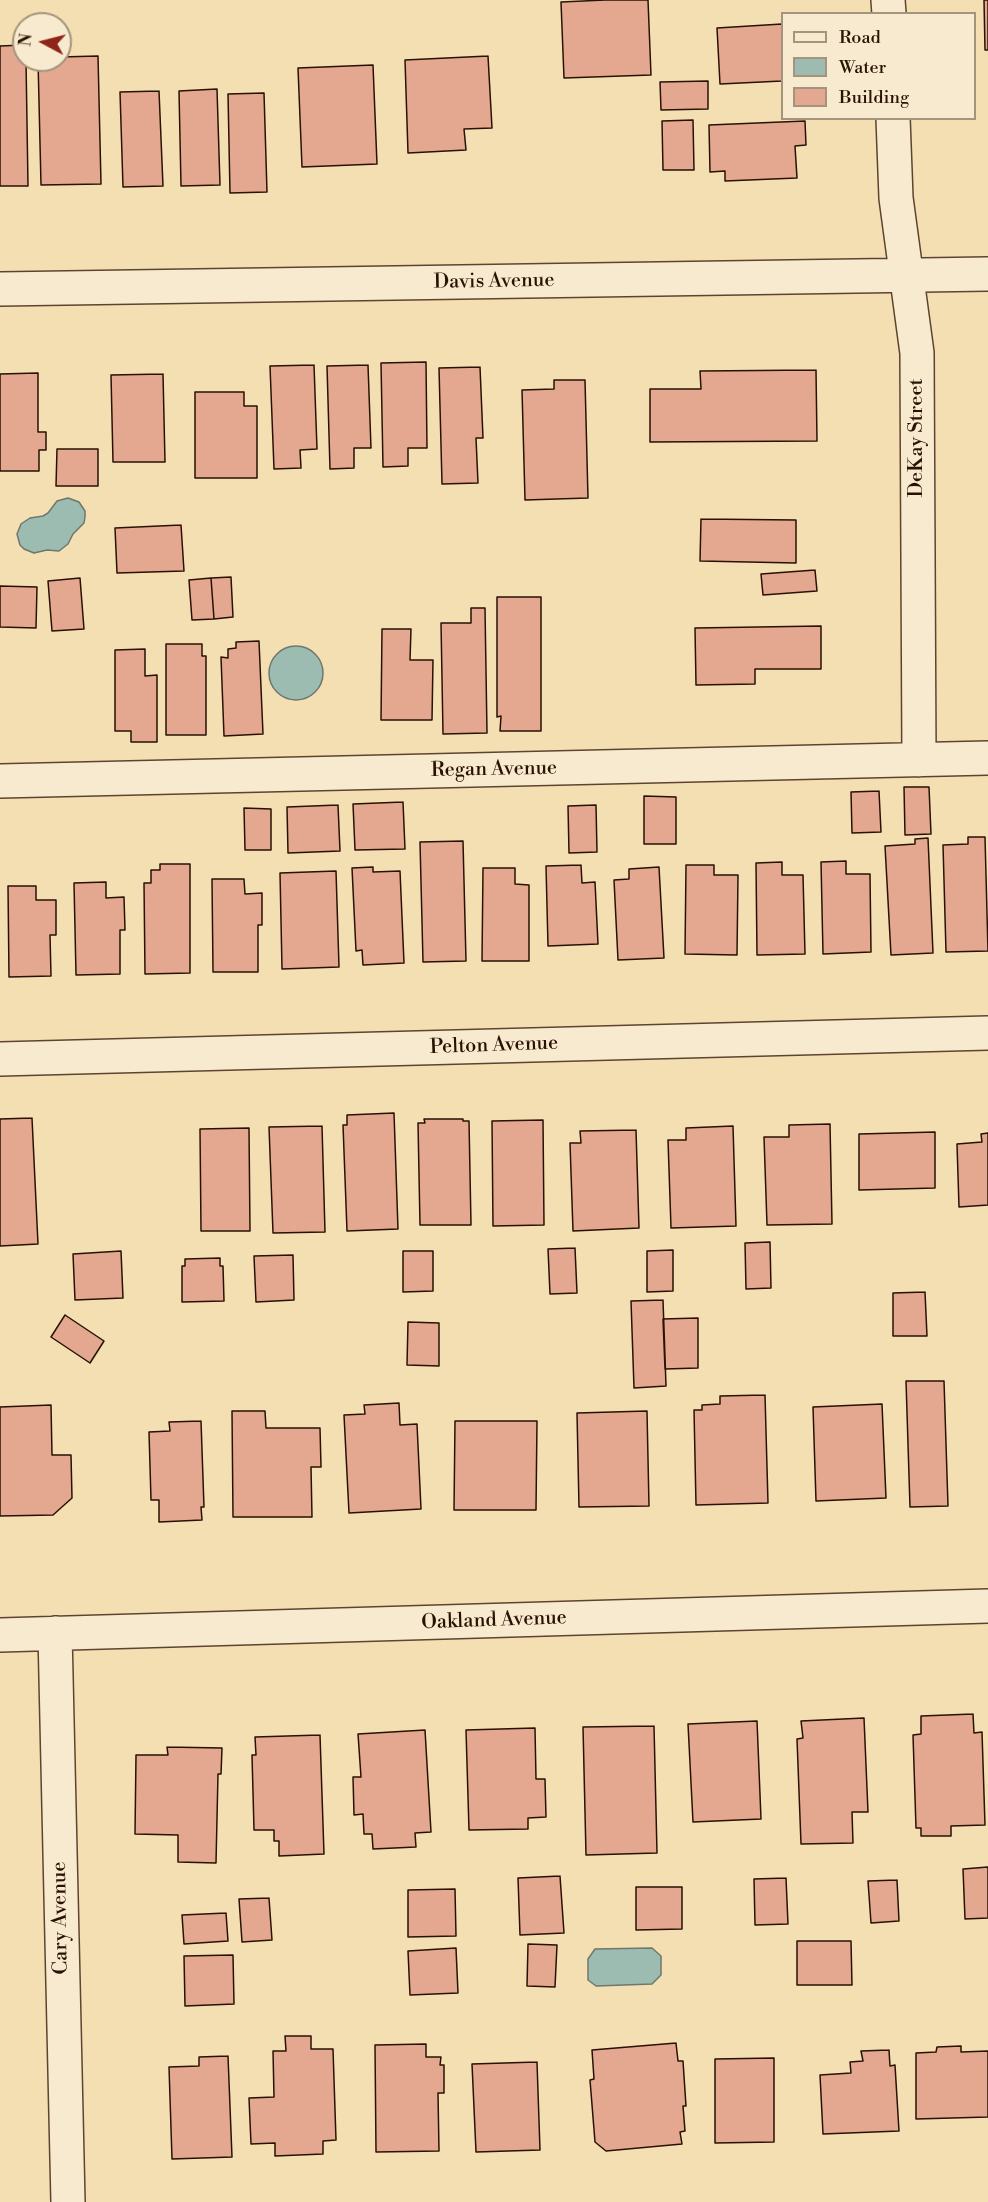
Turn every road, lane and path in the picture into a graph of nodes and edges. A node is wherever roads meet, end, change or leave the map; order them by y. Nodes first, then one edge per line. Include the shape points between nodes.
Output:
1 (893, 120) edge
2 (988, 274) edge
3 (907, 276) junction
4 (0, 289) edge
5 (988, 758) edge
6 (919, 760) junction
7 (0, 781) edge
8 (988, 1033) edge
9 (0, 1059) edge
10 (988, 1606) edge
11 (55, 1634) junction
12 (0, 1635) edge
13 (68, 2202) edge

1 - 3 street, DeKay Street via 896,198
2 - 3 street, Davis Avenue
3 - 4 street, Davis Avenue
3 - 6 street, DeKay Street via 917,353
5 - 6 street, Regan Avenue
6 - 7 street, Regan Avenue
8 - 9 street, Pelton Avenue
10 - 11 street, Oakland Avenue
11 - 12 street, Oakland Avenue
11 - 13 street, Cary Avenue

